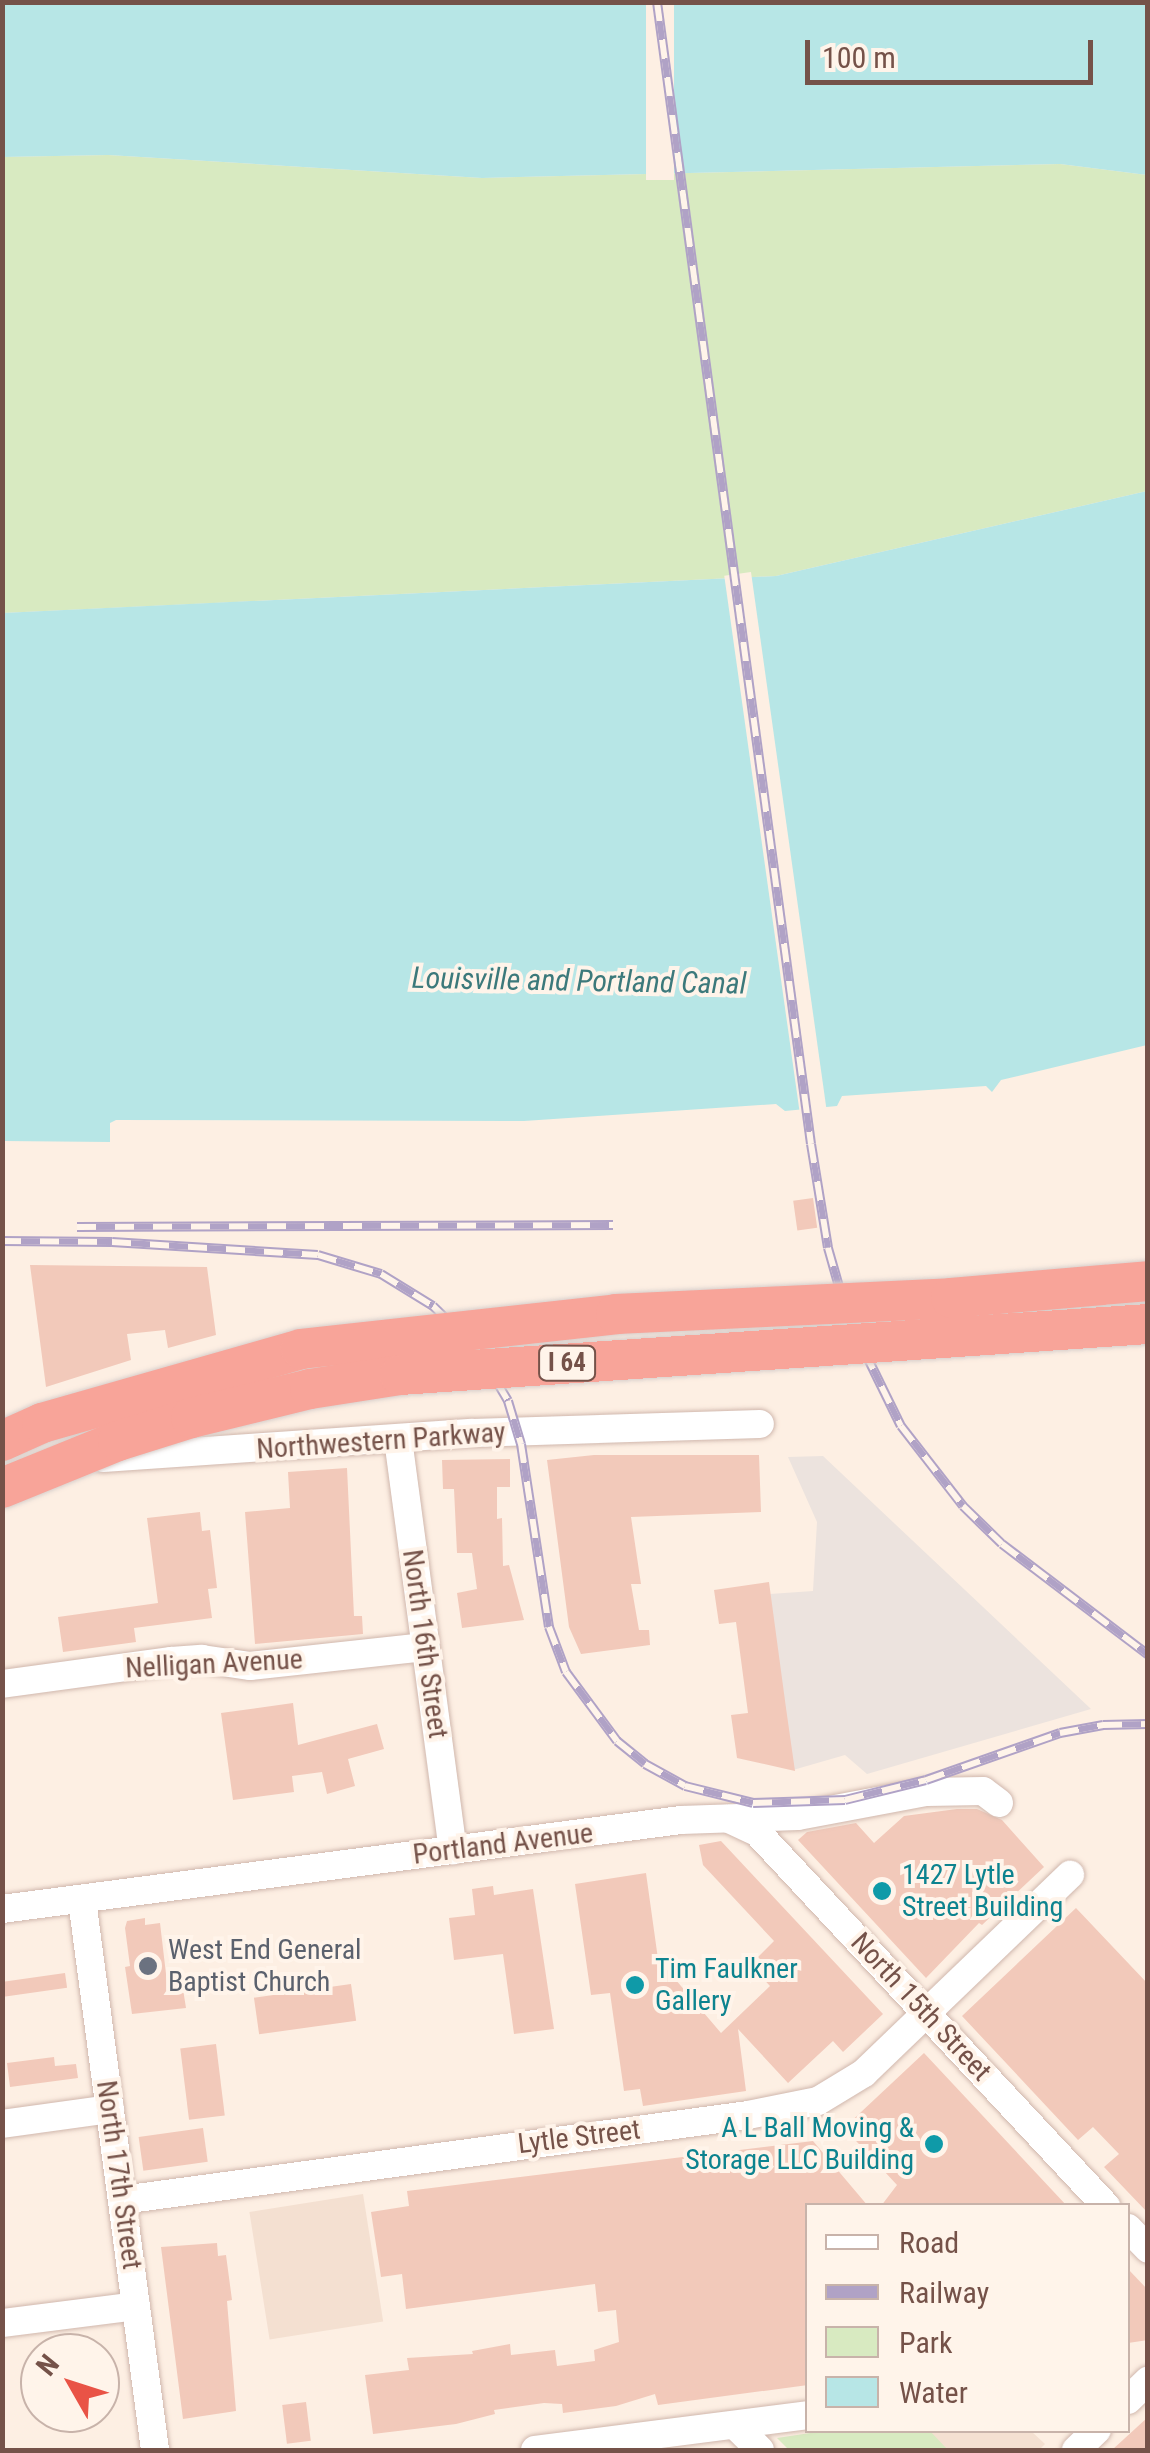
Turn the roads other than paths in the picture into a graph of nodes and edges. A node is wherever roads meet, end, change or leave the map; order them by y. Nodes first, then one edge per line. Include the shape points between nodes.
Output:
1 (1148, 1281) edge
2 (1148, 1324) edge
3 (760, 1424) dead end
4 (398, 1438) junction
5 (2, 1441) edge
6 (2, 1465) edge
7 (2, 1488) edge
8 (425, 1648) junction
9 (2, 1684) edge
10 (999, 1803) dead end
11 (728, 1818) junction
12 (453, 1850) junction
13 (1070, 1875) dead end
14 (82, 1900) junction
15 (2, 1909) edge
16 (926, 2013) junction
17 (110, 2109) junction
18 (2, 2124) edge
19 (122, 2200) junction
20 (1103, 2203) edge
21 (1130, 2230) edge
22 (1148, 2249) edge
23 (136, 2306) junction
24 (2, 2323) edge
25 (1148, 2379) edge
26 (1130, 2398) edge
27 (805, 2416) edge
28 (738, 2428) junction
29 (156, 2450) edge
30 (535, 2450) edge
31 (760, 2450) edge

1 - 5 highway, I 64, bridge via 616,1314 321,1346 42,1423
2 - 7 highway, I 64, bridge via 400,1374 191,1418
3 - 4 street, Northwestern Parkway
4 - 6 street, Northwestern Parkway
4 - 8 street, North 16th Street
8 - 9 street, Nelligan Avenue via 250,1666 171,1661
8 - 12 street, North 16th Street
10 - 11 street, Portland Avenue via 983,1791 956,1789 798,1816
11 - 12 street, Portland Avenue
11 - 16 street, North 15th Street via 757,1832
12 - 14 street, Portland Avenue
13 - 16 street, Lytle Street
14 - 15 street, Portland Avenue
14 - 17 street, North 17th Street
16 - 19 street, Lytle Street via 851,2083 784,2110
16 - 20 street, North 15th Street
17 - 18 street
17 - 19 street, North 17th Street
19 - 23 street, North 17th Street
21 - 22 street
23 - 24 street
23 - 29 street, North 17th Street
25 - 26 street
27 - 28 street
28 - 30 street
28 - 31 street

